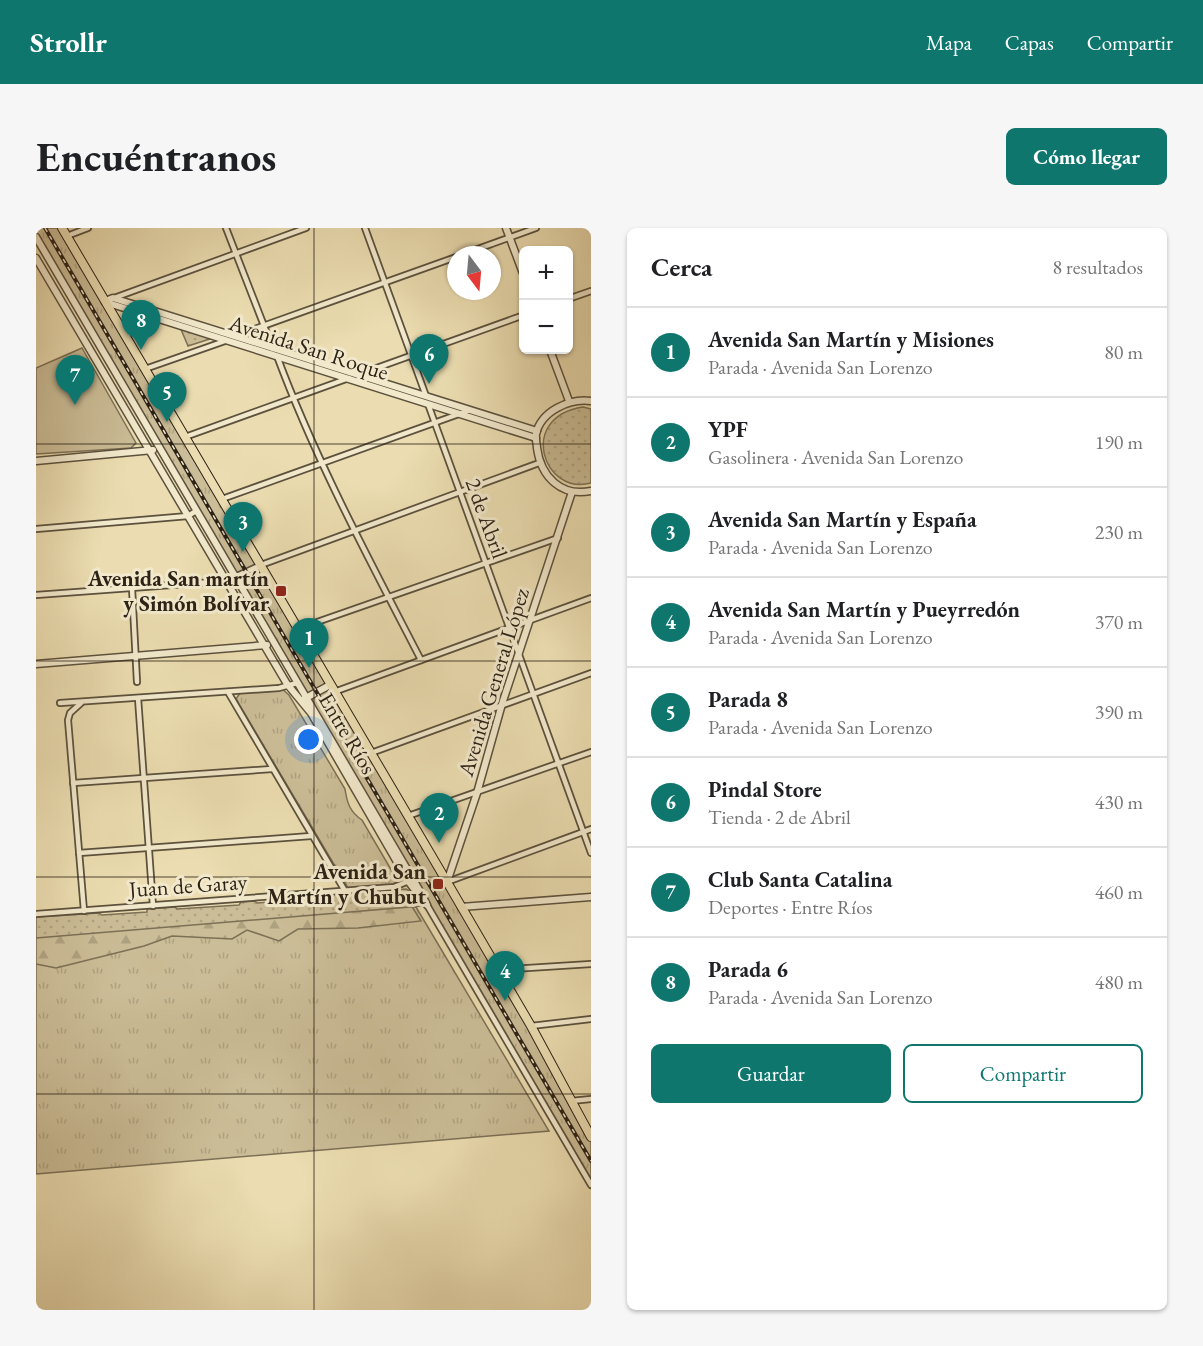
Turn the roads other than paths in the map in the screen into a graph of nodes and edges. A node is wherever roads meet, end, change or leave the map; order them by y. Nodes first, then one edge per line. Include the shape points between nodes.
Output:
1 (62, 228) edge
2 (88, 228) edge
3 (226, 228) edge
4 (306, 228) edge
5 (365, 228) edge
6 (506, 228) edge
7 (536, 228) edge
8 (67, 236) junction
9 (36, 237) edge
10 (510, 237) junction
11 (486, 246) edge
12 (236, 253) junction
13 (36, 258) edge
14 (447, 260) edge
15 (519, 262) edge
16 (60, 279) junction
17 (384, 282) junction
18 (51, 284) junction
19 (591, 291) edge
20 (573, 297) edge
21 (113, 298) junction
22 (105, 302) junction
23 (519, 317) edge
24 (264, 326) junction
25 (235, 336) junction
26 (228, 340) junction
27 (99, 346) junction
28 (91, 351) junction
29 (274, 351) junction
30 (551, 354) edge
31 (411, 356) junction
32 (145, 369) junction
33 (359, 375) junction
34 (348, 378) junction
35 (425, 395) junction
36 (292, 399) junction
37 (591, 401) edge
38 (569, 402) junction
39 (428, 403) junction
40 (471, 410) junction
41 (461, 413) junction
42 (435, 423) junction
43 (537, 431) junction
44 (186, 437) junction
45 (536, 438) junction
46 (159, 448) junction
47 (150, 452) junction
48 (36, 461) edge
49 (322, 463) junction
50 (539, 463) junction
51 (591, 491) edge
52 (460, 492) junction
53 (572, 492) junction
54 (222, 500) junction
55 (196, 511) junction
56 (188, 516) junction
57 (36, 529) edge
58 (355, 531) junction
59 (558, 538) junction
60 (486, 563) junction
61 (261, 565) junction
62 (235, 577) junction
63 (226, 581) junction
64 (132, 588) junction
65 (36, 595) edge
66 (389, 597) junction
67 (591, 598) edge
68 (530, 620) junction
69 (510, 627) junction
70 (297, 629) junction
71 (273, 643) junction
72 (264, 646) junction
73 (519, 654) junction
74 (136, 656) junction
75 (421, 660) junction
76 (36, 664) edge
77 (591, 673) edge
78 (137, 682) dead end
79 (297, 683) junction
80 (289, 687) junction
81 (332, 689) junction
82 (228, 692) junction
83 (533, 693) junction
84 (138, 698) junction
85 (303, 699) junction
86 (83, 701) junction
87 (60, 703) dead end
88 (502, 704) junction
89 (591, 752) edge
90 (370, 753) junction
91 (559, 763) junction
92 (272, 769) junction
93 (144, 777) junction
94 (73, 783) junction
95 (477, 793) junction
96 (408, 816) junction
97 (591, 829) edge
98 (584, 831) junction
99 (311, 836) junction
100 (149, 848) junction
101 (79, 853) junction
102 (591, 853) edge
103 (411, 880) junction
104 (447, 882) junction
105 (345, 891) junction
106 (591, 897) edge
107 (427, 905) joint
108 (153, 906) junction
109 (461, 907) junction
110 (84, 911) junction
111 (36, 914) edge
112 (591, 964) edge
113 (497, 970) junction
114 (591, 1019) edge
115 (531, 1026) junction
116 (591, 1099) edge
117 (571, 1101) junction
118 (591, 1137) edge
119 (591, 1185) edge

1 - 8 main road
2 - 8 street
3 - 12 street
4 - 12 street
5 - 17 street, 2 de Abril
6 - 10 street
7 - 10 street
8 - 22 main road
9 - 16 street, Entre Ríos
10 - 11 street
10 - 15 street
12 - 21 street
12 - 24 street
13 - 18 street, Entre Ríos
14 - 17 street
16 - 18 street
16 - 27 street, Entre Ríos
17 - 24 street
17 - 31 street, 2 de Abril
18 - 28 street, Entre Ríos
19 - 20 street
21 - 22 street
21 - 25 street, Avenida San Roque
22 - 26 street, Avenida San Roque
22 - 32 main road
23 - 31 street
24 - 25 street
24 - 29 street
25 - 26 street
25 - 29 street, Avenida San Roque
26 - 29 street, Avenida San Roque
26 - 32 street
27 - 28 street
27 - 46 street, Entre Ríos
28 - 47 street, Entre Ríos
29 - 33 street, Avenida San Roque
29 - 34 street, Avenida San Roque
29 - 36 street
30 - 38 street
31 - 33 street
31 - 35 street, 2 de Abril
32 - 44 main road
33 - 34 street
33 - 35 street, Avenida San Roque
34 - 36 street
34 - 39 street, Avenida San Roque
35 - 39 street, 2 de Abril
35 - 40 street, Avenida San Roque
36 - 44 street
36 - 49 street
37 - 38 street
38 - 43 street via 554,411
39 - 41 street, Avenida San Roque
39 - 42 street, 2 de Abril
40 - 41 street
40 - 43 street, Avenida San Roque
41 - 42 street
41 - 45 street, Avenida San Roque
42 - 49 street
42 - 52 street, 2 de Abril
43 - 45 street
44 - 54 main road
45 - 50 street
46 - 47 street
46 - 55 street, Entre Ríos
47 - 48 street
47 - 56 street, Entre Ríos
49 - 54 street
49 - 58 street
50 - 52 street
50 - 53 street via 549,479
51 - 53 street
52 - 58 street
52 - 60 street, 2 de Abril
53 - 59 street, Avenida General López
54 - 61 main road
55 - 56 street
55 - 62 street, Entre Ríos
56 - 57 street
56 - 63 street, Entre Ríos
58 - 61 street
58 - 66 street
59 - 60 street
59 - 68 street, Avenida General López
60 - 66 street
60 - 69 street, 2 de Abril
61 - 62 street
61 - 70 main road
62 - 63 street
62 - 71 street, Entre Ríos
63 - 64 street
63 - 72 street, Entre Ríos
64 - 65 street
64 - 74 street
66 - 70 street
66 - 75 street
67 - 68 street
68 - 69 street
68 - 73 street, Avenida General López
69 - 73 street, 2 de Abril
69 - 75 street
70 - 81 main road
71 - 72 street
71 - 79 street, Entre Ríos
72 - 74 street
72 - 80 street, Entre Ríos
73 - 83 street, 2 de Abril
73 - 88 street, Avenida General López
74 - 76 street
74 - 78 street
75 - 81 street
77 - 83 street
79 - 80 street
79 - 85 street, Entre Ríos
80 - 82 street
80 - 85 street, Entre Ríos
81 - 85 street
81 - 90 main road
82 - 84 street
82 - 92 street
83 - 88 street
83 - 91 street, 2 de Abril
84 - 86 street
84 - 93 street
85 - 103 street, Entre Ríos
86 - 87 street
86 - 94 street via 70,712 68,720
88 - 90 street
88 - 95 street, Avenida General López
89 - 91 street
90 - 96 main road
91 - 95 street
91 - 98 street, 2 de Abril
92 - 93 street
92 - 99 street
93 - 94 street
93 - 100 street
94 - 101 street
95 - 96 street
95 - 104 street, Avenida General López
96 - 104 main road
97 - 98 street
98 - 102 street, 2 de Abril
98 - 104 street
99 - 100 street
99 - 105 street
100 - 101 street
100 - 108 street
101 - 110 street
103 - 105 street, Juan de Garay via 394,887
103 - 107 street, Entre Ríos
104 - 109 main road
105 - 108 street, Juan de Garay
106 - 109 street
107 - 119 street, Entre Ríos
108 - 110 street, Juan de Garay
109 - 113 main road
110 - 111 street, Juan de Garay
112 - 113 street
113 - 115 main road
114 - 115 street
115 - 117 main road
116 - 117 street
117 - 118 main road

